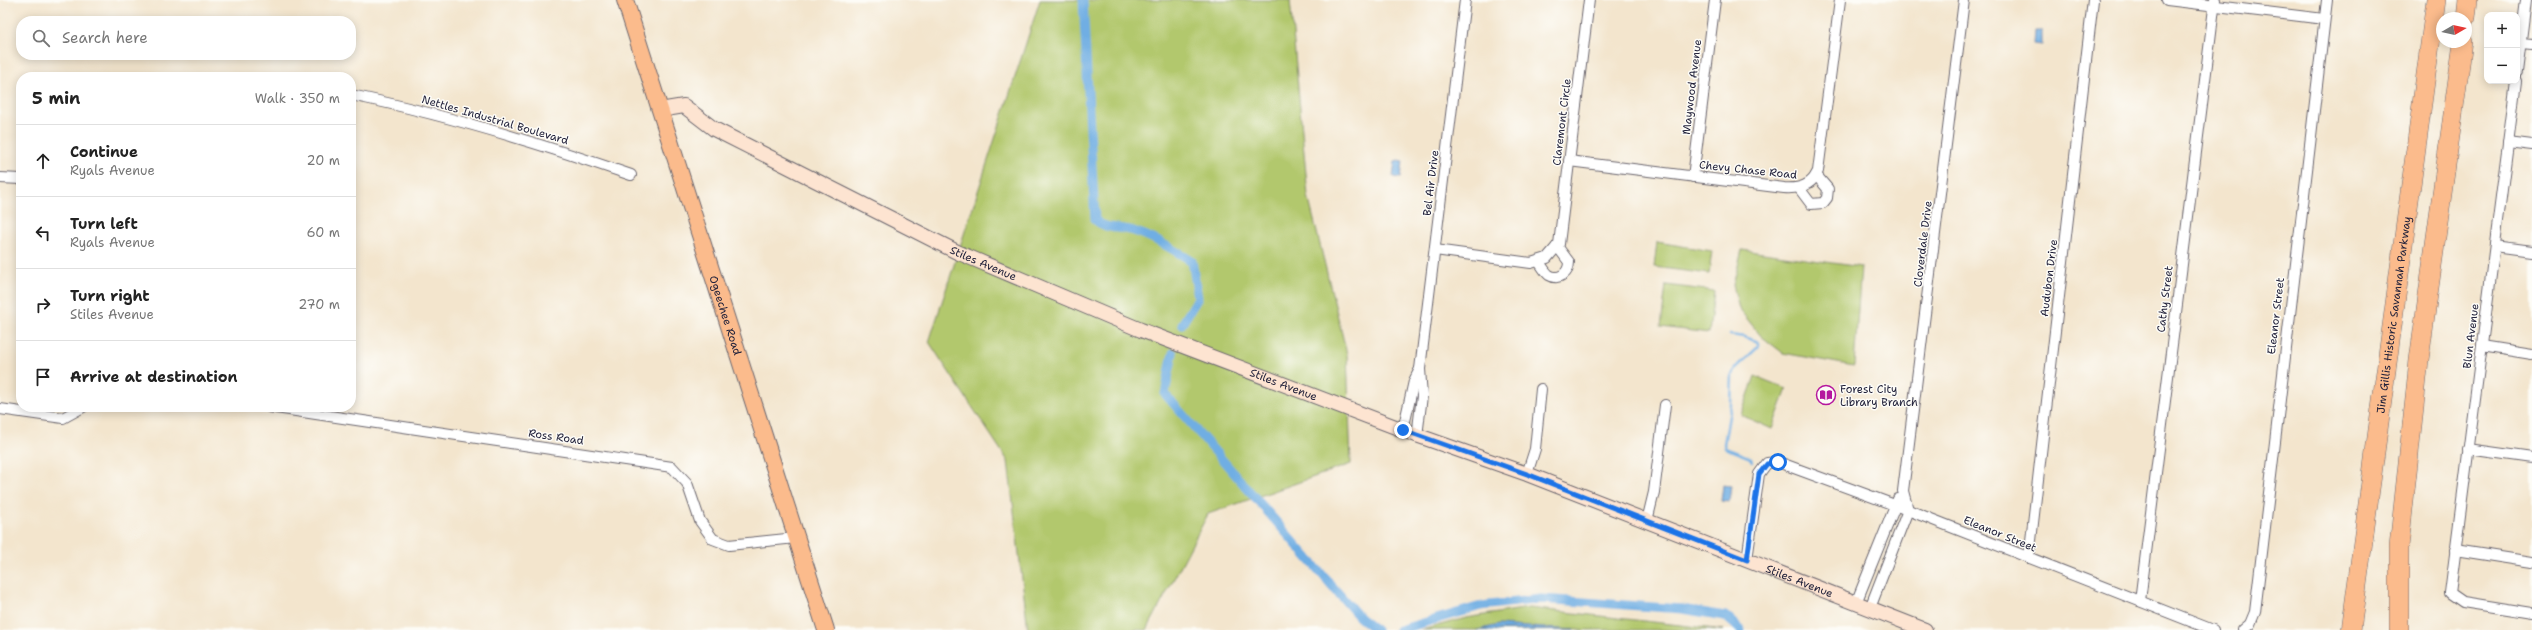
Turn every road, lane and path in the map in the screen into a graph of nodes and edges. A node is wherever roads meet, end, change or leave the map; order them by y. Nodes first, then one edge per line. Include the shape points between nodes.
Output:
1 (625, 0) edge
2 (1465, 0) edge
3 (1588, 0) edge
4 (1715, 0) edge
5 (1840, 0) edge
6 (1964, 0) edge
7 (2093, 0) edge
8 (2167, 0) edge
9 (2327, 0) edge
10 (2436, 0) edge
11 (2468, 0) edge
12 (2526, 0) edge
13 (2214, 3) edge
14 (2467, 12) edge
15 (2324, 19) junction
16 (2521, 43) junction
17 (2532, 44) edge
18 (2461, 48) edge
19 (2520, 50) edge
20 (2516, 84) edge
21 (356, 96) edge
22 (660, 110) junction
23 (2508, 142) junction
24 (2532, 145) edge
25 (1569, 161) junction
26 (631, 175) dead end
27 (1816, 175) junction
28 (1693, 176) junction
29 (0, 178) edge
30 (16, 178) edge
31 (1799, 188) junction
32 (1557, 246) junction
33 (2495, 246) junction
34 (1435, 250) junction
35 (2532, 251) edge
36 (1539, 262) junction
37 (2482, 346) junction
38 (2532, 354) edge
39 (1420, 369) junction
40 (1541, 389) dead end
41 (1665, 405) dead end
42 (0, 409) edge
43 (16, 411) edge
44 (21, 412) edge
45 (74, 412) edge
46 (303, 412) edge
47 (1403, 430) junction
48 (1417, 436) junction
49 (2468, 449) junction
50 (2532, 458) edge
51 (1527, 474) junction
52 (1903, 491) junction
53 (1894, 505) junction
54 (1908, 510) junction
55 (1647, 521) junction
56 (796, 538) junction
57 (2455, 550) junction
58 (2028, 558) junction
59 (1747, 560) junction
60 (2532, 562) edge
61 (2140, 601) junction
62 (1856, 603) junction
63 (819, 606) junction
64 (1870, 608) junction
65 (2532, 613) edge
66 (813, 630) edge
67 (826, 630) edge
68 (1925, 630) edge
69 (2213, 630) edge
70 (2242, 630) edge
71 (2350, 630) edge
72 (2399, 630) edge

1 - 22 main road, Ogeechee Road
2 - 34 street, Bel Air Drive
3 - 25 street, Claremont Circle
4 - 28 street, Maywood Avenue
5 - 27 street
6 - 52 street, Cloverdale Drive
7 - 58 street, Audubon Drive
8 - 13 street
9 - 15 street, Eleanor Street
10 - 71 highway, Jim Gillis Historic Savannah Parkway
11 - 14 highway
12 - 16 street
13 - 15 street
13 - 61 street, Cathy Street
15 - 70 street, Eleanor Street via 2255,612 2250,624
16 - 17 street
16 - 19 street
18 - 72 highway via 2419,360 2399,547
20 - 23 street, Blun Avenue
21 - 26 street, Nettles Industrial Boulevard via 425,110 485,127
22 - 47 street, Stiles Avenue via 684,106 714,129 957,252 1141,330
22 - 56 main road, Ogeechee Road
23 - 24 street
23 - 33 street, Blun Avenue
25 - 28 street, Chevy Chase Road
25 - 32 street, Claremont Circle via 1562,233
27 - 31 street, Chevy Chase Road via 1809,183
27 - 31 street via 1828,189 1827,198 1823,203 1811,204
28 - 31 street, Chevy Chase Road
29 - 30 street
32 - 36 street, Claremont Circle
32 - 36 street via 1569,262 1564,274 1551,276
33 - 35 street
33 - 37 street, Blun Avenue
34 - 36 street via 1512,261
34 - 39 street, Bel Air Drive
37 - 38 street
37 - 49 street, Blun Avenue
39 - 47 street, Bel Air Drive via 1414,381
39 - 48 street, Bel Air Drive via 1422,396
40 - 51 street via 1535,449
41 - 55 street via 1654,492
42 - 43 street
44 - 45 street via 63,418
46 - 56 street, Ross Road via 672,467 687,483 700,521 713,539 729,545
47 - 48 street, Stiles Avenue
48 - 51 street, Stiles Avenue
49 - 50 street
49 - 57 street, Blun Avenue
51 - 55 street, Stiles Avenue
52 - 53 street, Cloverdale Drive
52 - 54 street, Cloverdale Drive
53 - 54 street, Eleanor Street
53 - 59 street, Eleanor Street via 1778,462 1767,464 1759,474
53 - 62 street, Cloverdale Drive
54 - 58 street, Eleanor Street
54 - 64 street
55 - 59 street, Stiles Avenue
56 - 63 main road, Ogeechee Road
57 - 60 street
57 - 65 street, Blun Avenue via 2450,593 2463,602
58 - 61 street, Eleanor Street
59 - 62 street, Stiles Avenue
61 - 69 street, Eleanor Street
62 - 64 street, Stiles Avenue
63 - 66 main road
63 - 67 main road, Ogeechee Road
64 - 68 street, Stiles Avenue

